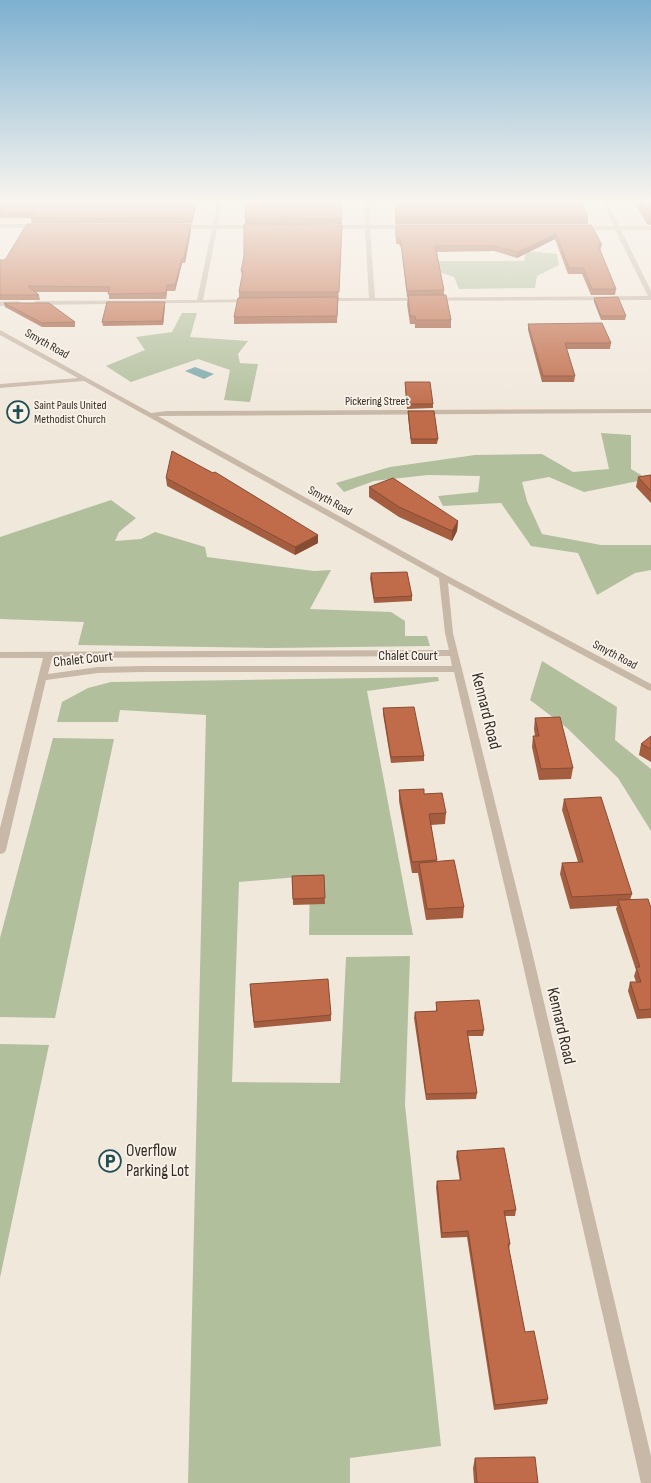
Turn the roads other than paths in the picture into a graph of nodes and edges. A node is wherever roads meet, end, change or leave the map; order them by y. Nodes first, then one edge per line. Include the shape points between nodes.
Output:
1 (205, 272) edge
2 (370, 272) edge
3 (639, 272) edge
4 (651, 297) edge
5 (317, 300) edge
6 (372, 300) junction
7 (200, 301) junction
8 (255, 301) edge
9 (23, 303) edge
10 (31, 303) edge
11 (0, 304) edge
12 (0, 332) edge
13 (85, 379) junction
14 (0, 386) edge
15 (651, 411) edge
16 (151, 415) junction
17 (442, 577) junction
18 (454, 653) junction
19 (48, 655) junction
20 (0, 656) edge
21 (458, 669) junction
22 (44, 678) junction
23 (651, 688) edge
24 (0, 850) edge
25 (649, 1483) edge

1 - 7 street
2 - 6 street
3 - 4 street
4 - 6 street
5 - 6 street
7 - 8 street
7 - 10 street
9 - 11 street
12 - 13 street, Smyth Road
13 - 14 street
13 - 16 street, Smyth Road
15 - 16 street, Pickering Street
16 - 17 street, Smyth Road
17 - 18 street, Kennard Road
17 - 23 street, Smyth Road
18 - 19 street, Chalet Court
18 - 21 street, Kennard Road
19 - 20 street
19 - 22 street, Chalet Court
21 - 22 street, Chalet Court via 143,669 98,670
21 - 25 street, Kennard Road
22 - 24 street

